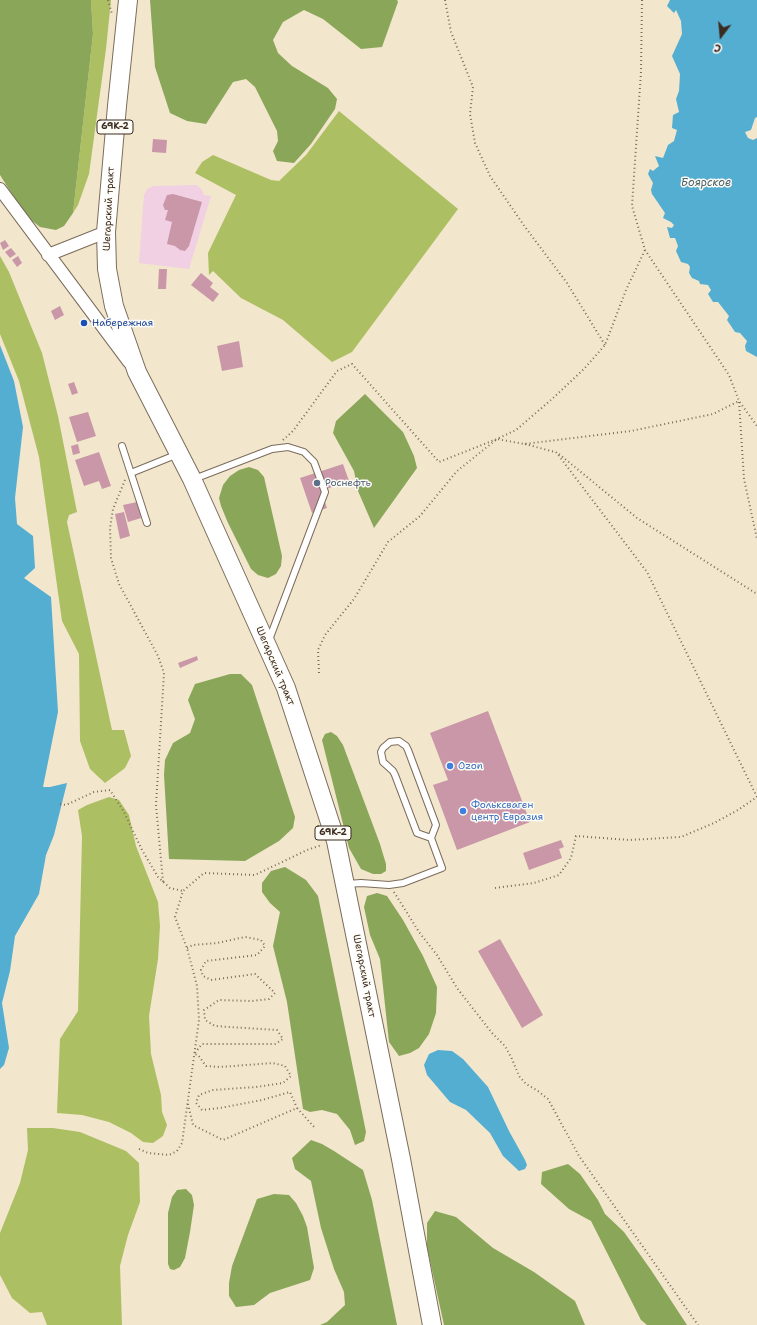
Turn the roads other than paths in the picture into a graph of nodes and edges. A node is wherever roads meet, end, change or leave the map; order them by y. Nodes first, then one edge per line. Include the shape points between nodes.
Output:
1 (121, 0) edge
2 (128, 0) edge
3 (119, 19) junction
4 (0, 190) edge
5 (106, 232) junction
6 (48, 255) junction
7 (137, 372) junction
8 (122, 446) dead end
9 (180, 454) junction
10 (131, 473) junction
11 (192, 479) junction
12 (147, 523) dead end
13 (267, 645) junction
14 (431, 838) junction
15 (346, 884) junction
16 (432, 1325) edge

1 - 3 main road
2 - 3 main road, Шегарский тракт
3 - 5 main road, Шегарский тракт / 69К-2
4 - 6 street
5 - 6 street
5 - 7 main road, Шегарский тракт / 69К-2 via 110,288 123,336
6 - 7 street
7 - 9 main road, Шегарский тракт / 69К-2
8 - 10 lane
9 - 10 lane
9 - 11 main road, Шегарский тракт / 69К-2
10 - 12 lane
11 - 13 main road, Шегарский тракт / 69К-2
11 - 13 lane via 272,449 288,447 304,452 314,462 325,492
13 - 15 main road, Шегарский тракт / 69К-2 via 286,688 336,841
14 - 14 lane via 436,826 408,750 399,742 390,742 381,752 383,762 395,774 417,832
14 - 15 lane via 442,868 403,883
15 - 16 main road, Шегарский тракт / 69К-2

